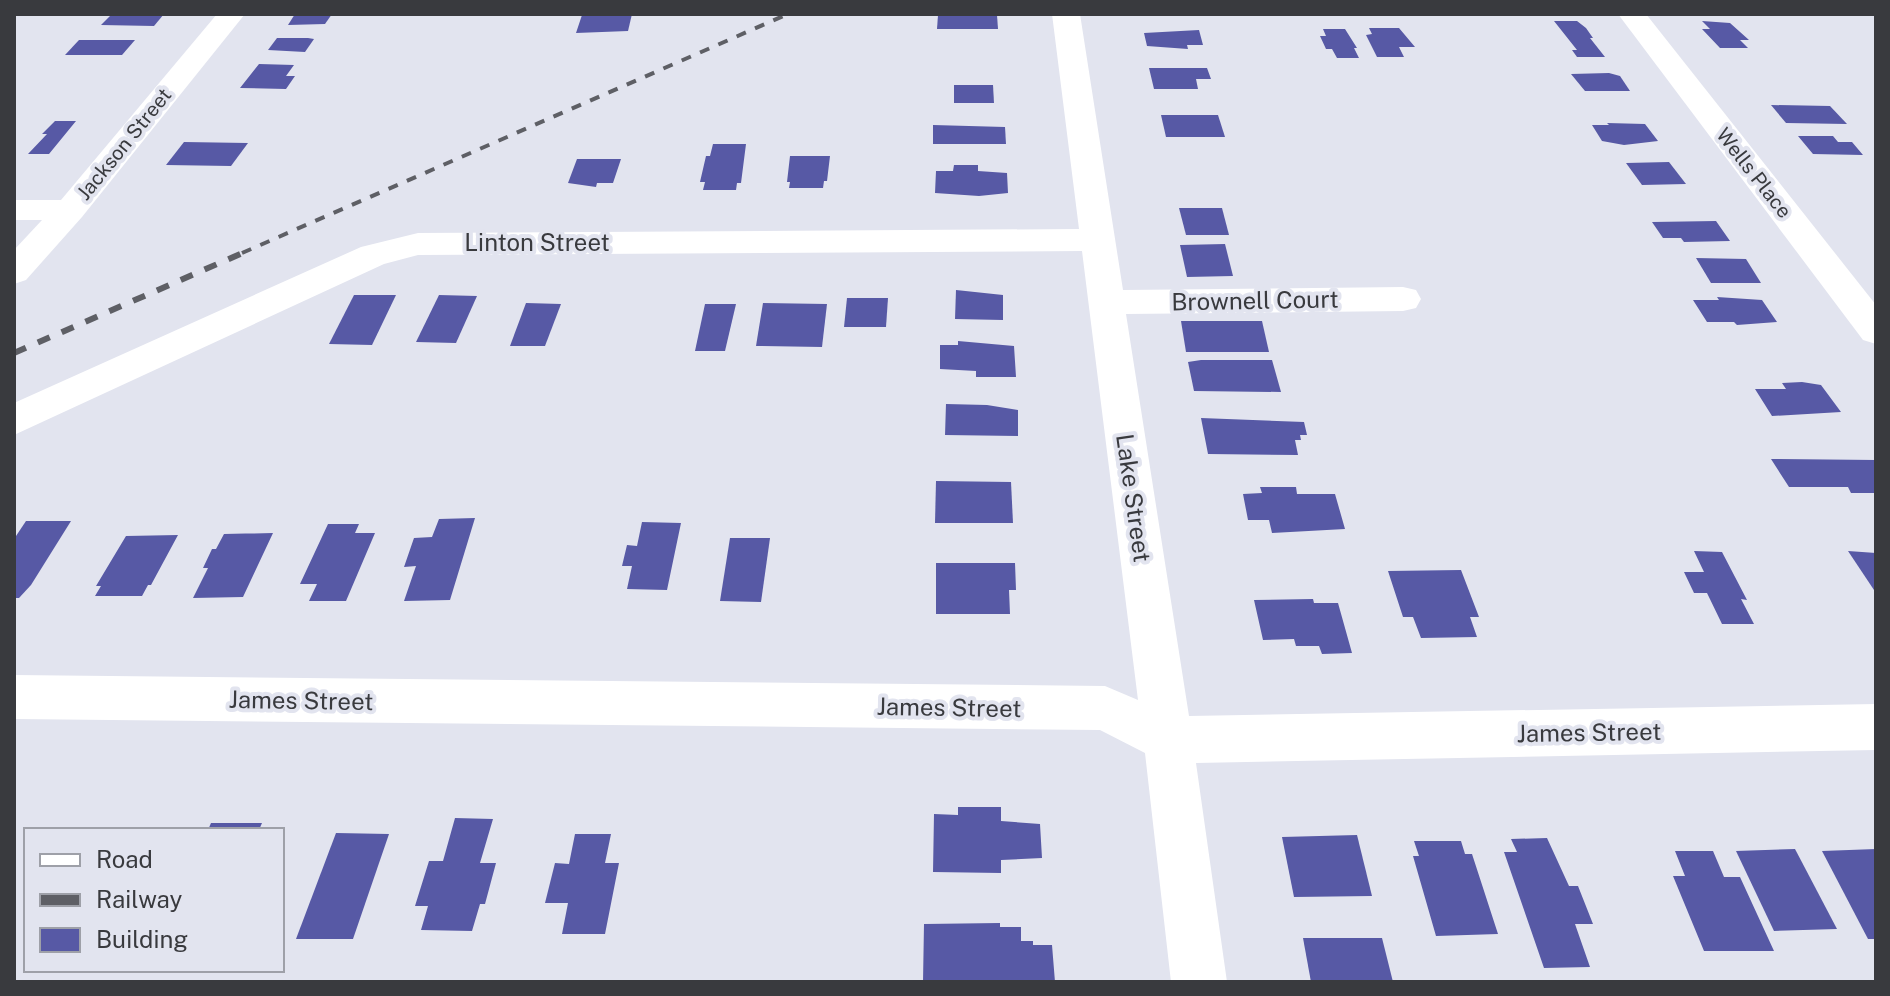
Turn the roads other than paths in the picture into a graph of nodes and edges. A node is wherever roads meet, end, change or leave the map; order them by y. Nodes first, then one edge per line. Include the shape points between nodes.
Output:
1 (231, 14) edge
2 (1066, 14) edge
3 (1632, 14) edge
4 (14, 210) edge
5 (70, 210) junction
6 (1098, 240) junction
7 (14, 272) edge
8 (1403, 299) dead end
9 (1106, 302) junction
10 (1876, 331) edge
11 (14, 420) edge
12 (14, 697) edge
13 (1876, 727) edge
14 (1168, 740) junction
15 (1199, 982) edge

1 - 5 street, Jackson Street
2 - 6 street, Lake Street
3 - 10 street, Wells Place
4 - 5 street
5 - 7 street, Jackson Street
6 - 9 street, Lake Street
6 - 11 street, Linton Street via 418,244 373,255
8 - 9 street, Brownell Court
9 - 14 street, Lake Street
12 - 14 street, James Street via 1105,708
13 - 14 street, James Street
14 - 15 street, Lake Street

